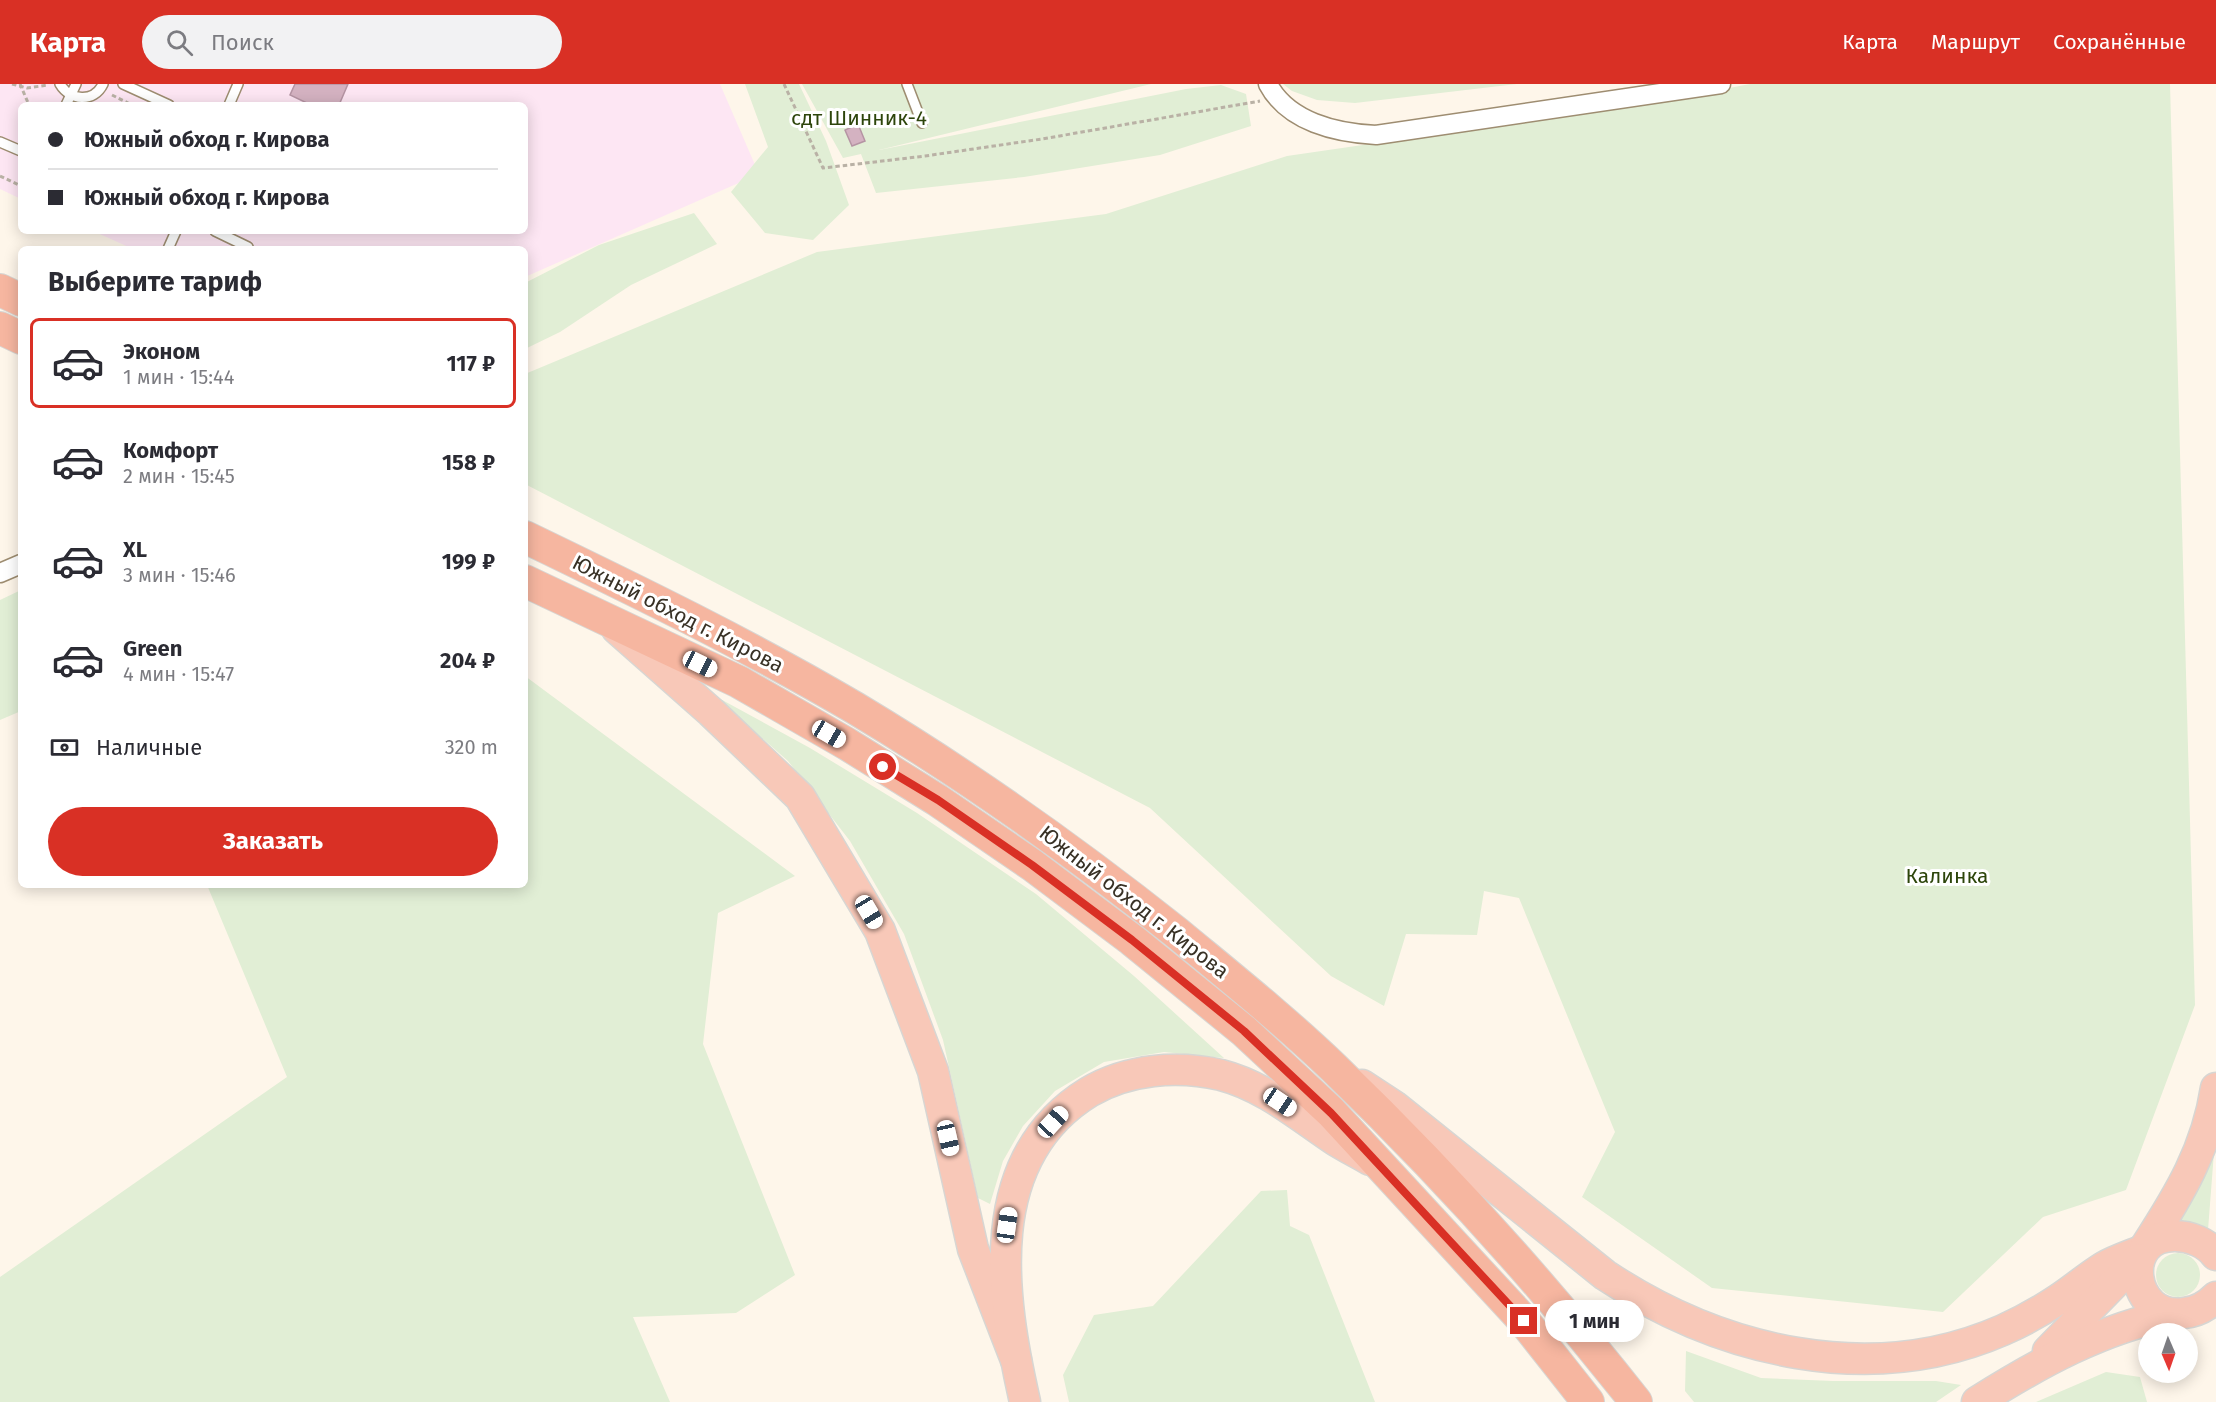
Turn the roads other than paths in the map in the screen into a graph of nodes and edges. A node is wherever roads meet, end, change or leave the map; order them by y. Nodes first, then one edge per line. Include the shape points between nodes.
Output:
1 (60, 84) edge
2 (76, 84) edge
3 (103, 84) edge
4 (123, 84) edge
5 (238, 84) edge
6 (907, 84) edge
7 (1721, 84) edge
8 (1272, 91) edge
9 (71, 95) junction
10 (68, 102) edge
11 (162, 102) edge
12 (230, 102) edge
13 (922, 123) dead end
14 (0, 142) edge
15 (18, 150) edge
16 (221, 234) edge
17 (246, 246) edge
18 (0, 290) edge
19 (18, 299) edge
20 (0, 328) edge
21 (18, 337) edge
22 (528, 538) edge
23 (18, 565) edge
24 (0, 573) edge
25 (528, 582) edge
26 (605, 618) junction
27 (1334, 1067) junction
28 (2216, 1088) edge
29 (1378, 1165) junction
30 (2142, 1252) junction
31 (2216, 1255) edge
32 (2216, 1297) edge
33 (2174, 1314) junction
34 (1016, 1360) junction
35 (2026, 1371) junction
36 (1026, 1402) edge
37 (1588, 1402) edge
38 (1636, 1402) edge
39 (1977, 1402) edge

1 - 9 lane
2 - 9 lane
3 - 9 lane via 85,98
4 - 11 lane
5 - 12 lane
6 - 13 lane
7 - 8 street via 1376,135 1324,128 1304,118
9 - 10 lane
14 - 15 lane
16 - 17 lane
18 - 19 highway
20 - 21 highway
22 - 27 highway, Южный обход г. Кирова via 748,648 857,710 1027,819 1239,983
23 - 24 street
25 - 26 highway, Южный обход г. Кирова
26 - 29 highway, Южный обход г. Кирова via 739,682 837,738 938,800 1032,865 1244,1031 1331,1113
26 - 34 main road via 800,797 880,931 933,1071 973,1249
27 - 30 main road via 1394,1106 1605,1275 1640,1298 1724,1335 1776,1349 1854,1359 1888,1358 1960,1345 2029,1318 2103,1268
27 - 38 highway, Южный обход г. Кирова via 1456,1192 1560,1308
28 - 30 main road via 2206,1138 2194,1165
29 - 34 main road via 1280,1102 1222,1076 1192,1071 1146,1072 1101,1085 1062,1112 1044,1132 1017,1181 1007,1225 1006,1263
29 - 37 highway, Южный обход г. Кирова via 1524,1321
30 - 31 main road via 2168,1236 2183,1236
30 - 33 main road via 2140,1288 2146,1299 2163,1312
30 - 35 main road
32 - 33 main road via 2198,1310
33 - 35 main road via 2100,1335
34 - 36 main road
35 - 39 main road

